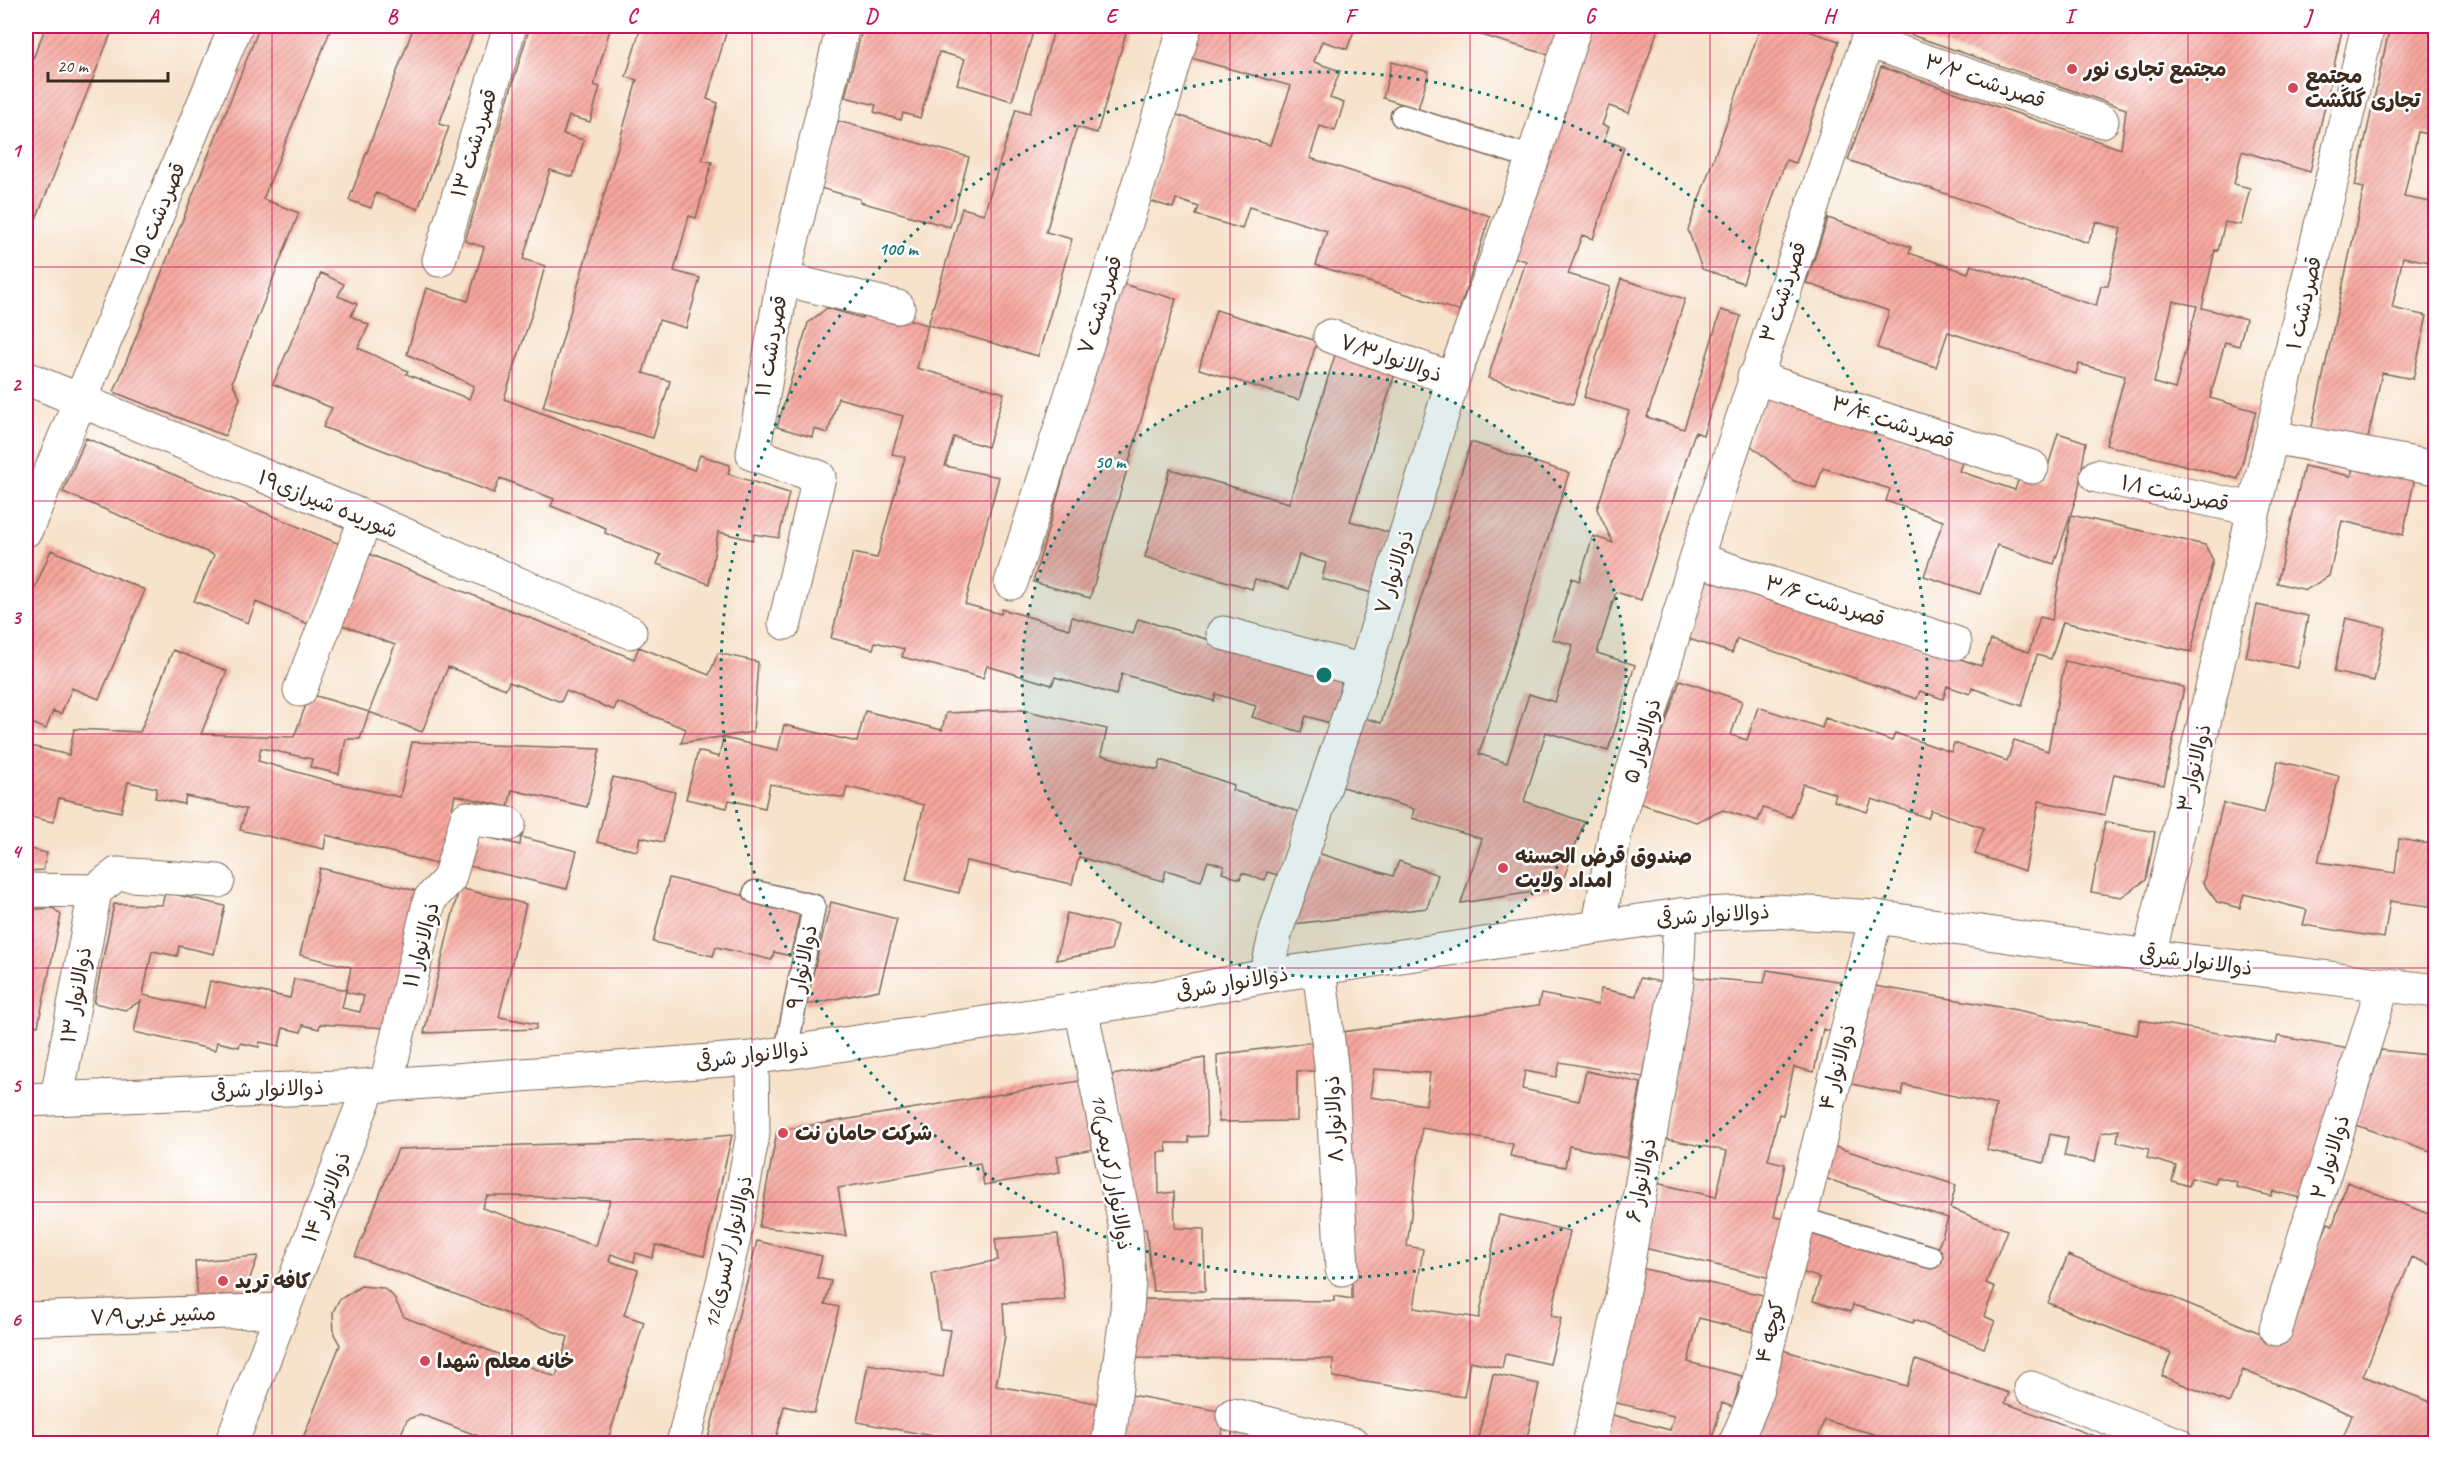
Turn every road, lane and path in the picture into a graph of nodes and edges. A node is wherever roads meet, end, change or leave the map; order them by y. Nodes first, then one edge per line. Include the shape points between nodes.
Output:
1 (236, 26) edge
2 (510, 26) edge
3 (843, 26) edge
4 (1185, 26) edge
5 (1575, 26) edge
6 (2368, 26) edge
7 (1870, 33) edge
8 (1402, 116) dead end
9 (2102, 121) dead end
10 (1530, 164) junction
11 (439, 260) dead end
12 (783, 279) junction
13 (898, 307) dead end
14 (1330, 336) dead end
15 (1754, 377) junction
16 (26, 378) edge
17 (1453, 379) junction
18 (80, 402) junction
19 (2272, 437) junction
20 (2032, 467) dead end
21 (2436, 468) edge
22 (2097, 476) dead end
23 (2253, 510) junction
24 (366, 518) junction
25 (26, 530) edge
26 (1695, 559) junction
27 (2238, 580) joint
28 (1011, 583) dead end
29 (785, 623) dead end
30 (630, 632) dead end
31 (1223, 633) dead end
32 (1955, 643) dead end
33 (1364, 671) junction
34 (300, 690) dead end
35 (508, 824) dead end
36 (218, 881) dead end
37 (26, 890) edge
38 (95, 891) junction
39 (755, 892) dead end
40 (1680, 915) junction
41 (1876, 917) junction
42 (1599, 926) junction
43 (2149, 956) junction
44 (1319, 969) junction
45 (1266, 976) junction
46 (2383, 985) junction
47 (2436, 991) edge
48 (1081, 1008) junction
49 (786, 1052) junction
50 (752, 1058) junction
51 (378, 1085) junction
52 (41, 1099) edge
53 (1798, 1218) junction
54 (1931, 1257) dead end
55 (1342, 1269) dead end
56 (281, 1310) junction
57 (26, 1319) edge
58 (2276, 1329) dead end
59 (2031, 1388) dead end
60 (1233, 1415) dead end
61 (2141, 1437) edge
62 (231, 1443) edge
63 (683, 1443) edge
64 (1108, 1443) edge
65 (1354, 1443) edge
66 (1589, 1443) edge
67 (1735, 1443) edge
68 (2177, 1443) edge

1 - 18 street, قصردشت ۱۵
2 - 11 street, قصردشت ۱۳
3 - 12 street, قصردشت ۱۱
4 - 28 street, قصردشت ۷
5 - 10 street, ذوالانوار ۷
6 - 19 street, قصردشت ۱
7 - 9 street, قصردشت ۳/۲
7 - 15 street, قصردشت ۳
8 - 10 lane
10 - 17 street, ذوالانوار ۷
12 - 13 street
12 - 29 street, قصردشت ۱۱ via 753,454 819,477
14 - 17 street, ذوالانوار۷/۳
15 - 20 street, قصردشت ۳/۴
15 - 26 street, قصردشت ۳
16 - 18 street, شوریده شیرازی۱۹
17 - 33 street, ذوالانوار ۷
18 - 24 street, شوریده شیرازی۱۹
18 - 25 street, قصردشت ۱۵
19 - 21 street
19 - 23 street, قصردشت ۱
22 - 23 street, قصردشت ۱/۱
23 - 27 street, قصردشت ۱
24 - 30 street, شوریده شیرازی۱۹
24 - 34 street
26 - 32 street, قصردشت ۳/۶
26 - 42 street, ذوالانوار ۵ via 1616,827
27 - 43 street, ذوالانوار ۳
31 - 33 street
33 - 45 street, ذوالانوار ۷ via 1276,931
35 - 51 street, ذوالانوار ۱۱ via 466,818 449,879 430,899
36 - 38 street via 117,874
37 - 38 street
38 - 52 street, ذوالانوار ۱۳
39 - 49 lane, ذوالانوار ۹ via 814,906
40 - 41 street, ذوالانوار شرقی via 1775,911
40 - 42 street, ذوالانوار شرقی
40 - 66 street, ذوالانوار ۶ via 1677,982 1620,1307
41 - 43 street, ذوالانوار شرقی
41 - 53 street, ذوالانوار ۴
42 - 44 street, ذوالانوار شرقی
43 - 46 street, ذوالانوار شرقی
44 - 45 street, ذوالانوار شرقی
44 - 55 street, ذوالانوار ۸ via 1331,1065
45 - 48 street, ذوالانوار شرقی
46 - 47 street, ذوالانوار شرقی
46 - 58 street, ذوالانوار ۲
48 - 49 street, ذوالانوار شرقی
48 - 64 street, 10ذوالانوار (کریمی) via 1126,1229 1127,1310
49 - 50 street, ذوالانوار شرقی
50 - 51 street, ذوالانوار شرقی
50 - 63 street, 12ذوالانوار (کسری) via 753,1134 733,1242
51 - 52 street, ذوالانوار شرقی
51 - 56 street, ذوالانوار ۱۴
53 - 54 lane
53 - 67 street, کوچه ۴ via 1754,1400
56 - 57 street, ۷/۹مشیر غربی
56 - 62 street, ذوالانوار ۱۴
59 - 61 street
60 - 65 street
61 - 68 street

